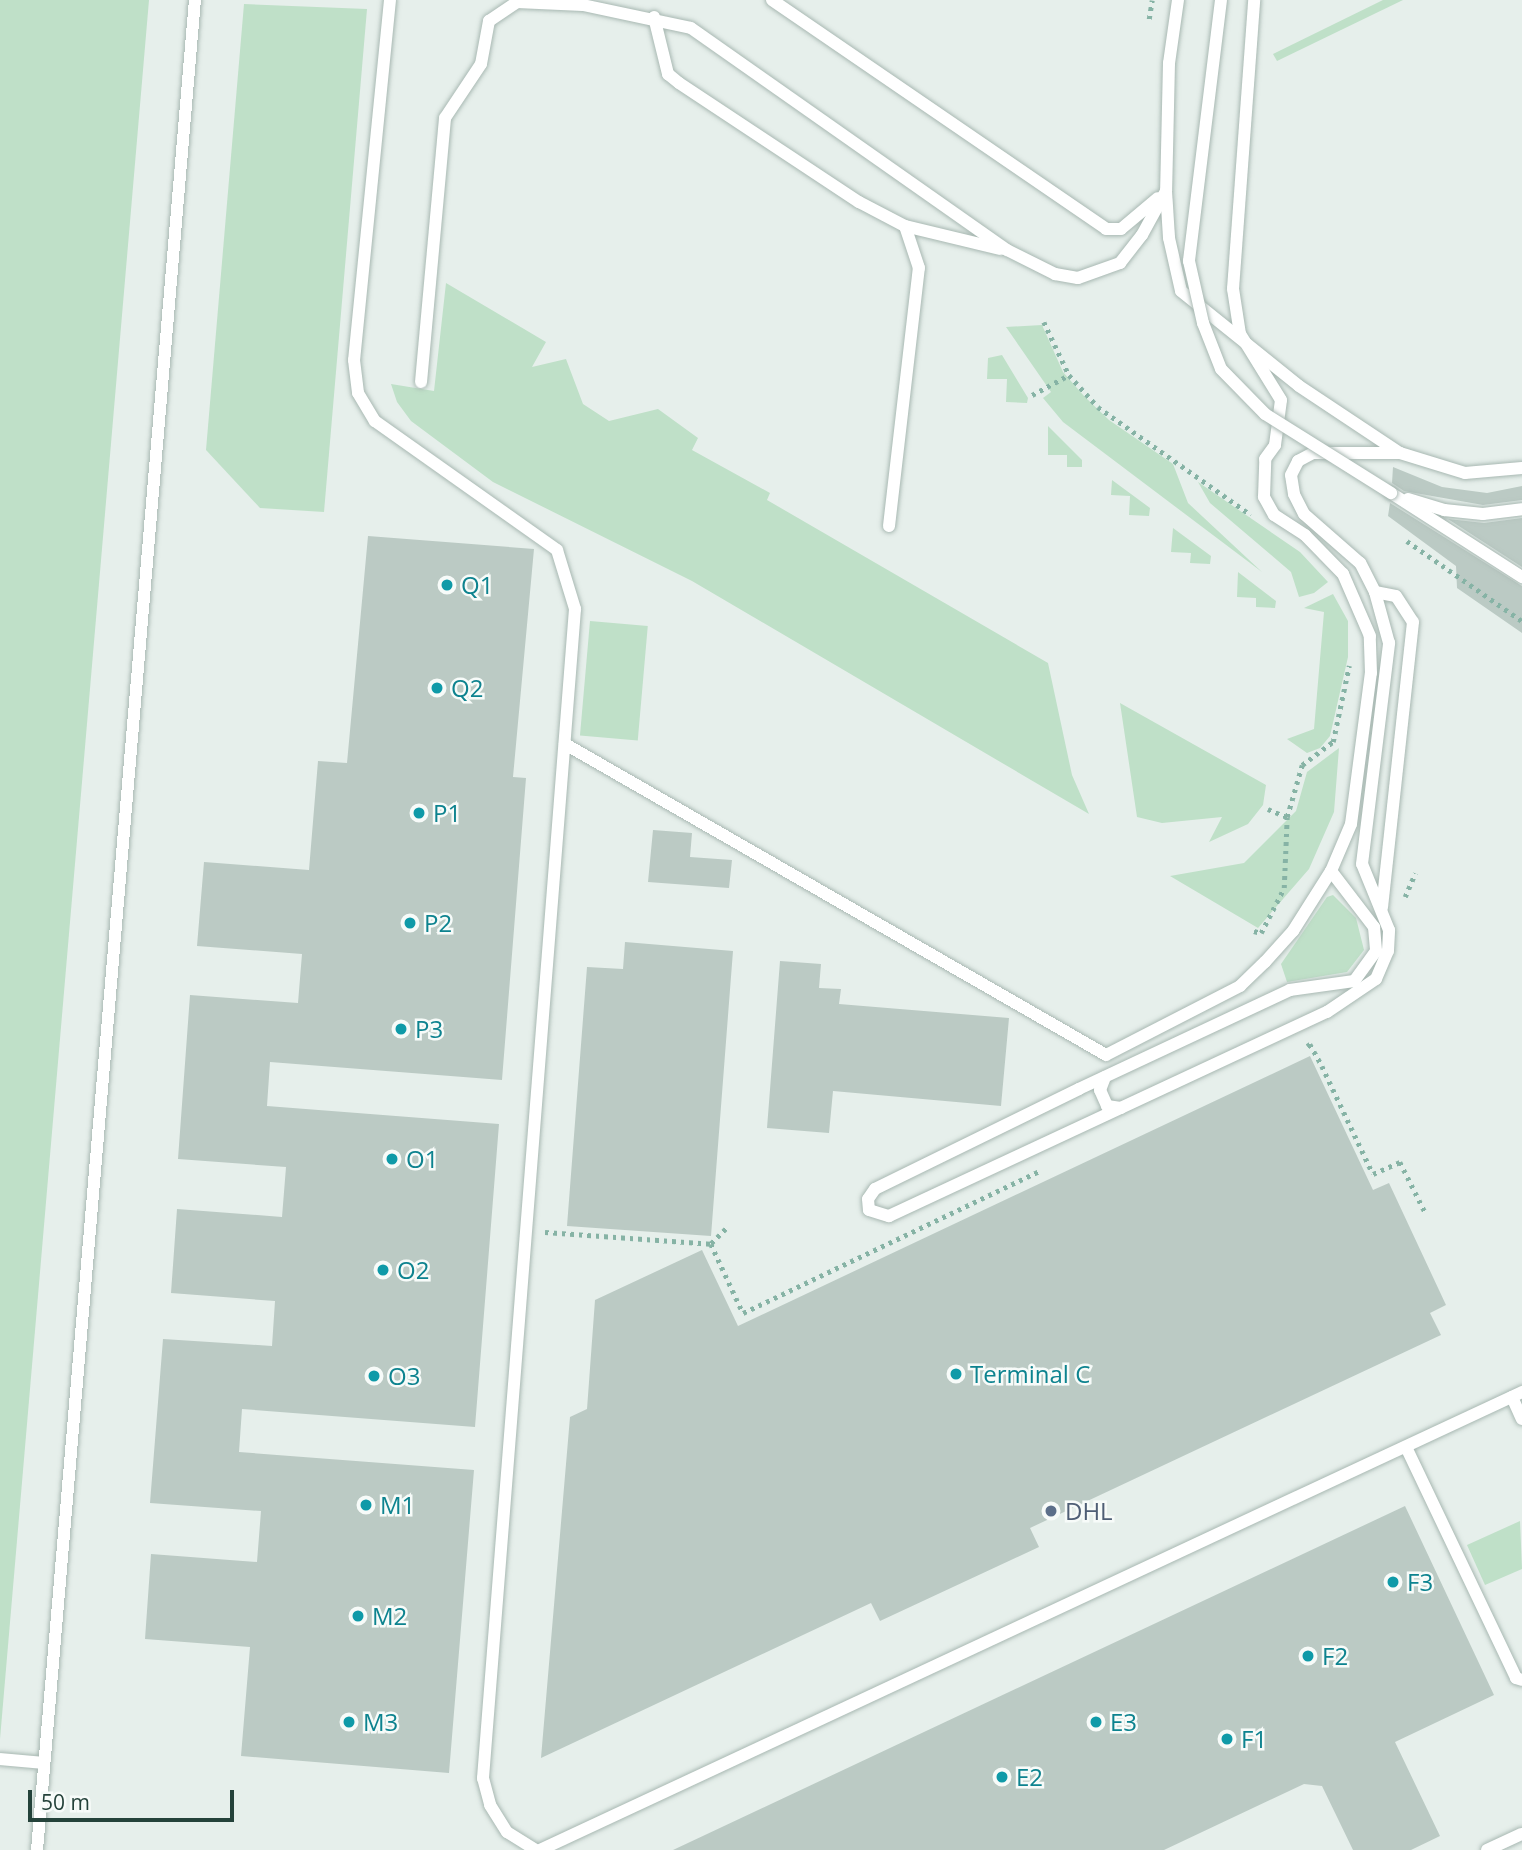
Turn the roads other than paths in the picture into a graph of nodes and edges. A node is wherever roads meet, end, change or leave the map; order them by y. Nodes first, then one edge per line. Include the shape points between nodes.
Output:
1 (195, 0) edge
2 (390, 0) edge
3 (772, 0) edge
4 (1178, 0) edge
5 (1221, 0) edge
6 (1254, 0) edge
7 (654, 17) junction
8 (1166, 191) junction
9 (905, 226) junction
10 (1007, 250) junction
11 (1240, 334) junction
12 (421, 382) dead end
13 (1400, 453) junction
14 (1522, 468) edge
15 (1391, 493) junction
16 (1522, 509) edge
17 (889, 526) dead end
18 (1522, 577) edge
19 (1376, 592) junction
20 (565, 744) junction
21 (1331, 871) junction
22 (1382, 907) junction
23 (1105, 1077) junction
24 (1122, 1108) junction
25 (1517, 1395) edge
26 (1522, 1419) edge
27 (1406, 1447) junction
28 (1522, 1680) edge
29 (0, 1759) edge
30 (44, 1763) junction
31 (1522, 1834) edge
32 (37, 1850) edge
33 (538, 1850) edge
34 (1487, 1850) edge

1 - 30 lane
2 - 20 lane via 354,360 358,393 376,421 557,550 575,609
3 - 8 lane via 1105,229 1121,229
4 - 8 lane via 1170,62
5 - 15 lane, bridge via 1189,261 1203,323 1221,369 1265,414
6 - 11 lane via 1234,266
7 - 9 lane via 668,74 859,202
7 - 10 lane via 691,28
7 - 12 lane via 583,5 517,2 489,21 481,64 445,118
8 - 10 lane via 1142,235 1120,262 1100,273 1078,278 1055,274
8 - 11 lane via 1169,237 1181,291
9 - 10 lane
9 - 17 lane via 919,268
11 - 13 lane via 1299,386
11 - 21 lane via 1281,400 1275,445 1265,459 1264,497 1274,515 1305,535 1343,575 1370,636 1371,673 1351,824
13 - 14 lane via 1465,473
13 - 19 lane via 1313,453 1298,461 1291,475 1304,514 1360,563
15 - 16 lane via 1444,510 1483,514
15 - 18 lane
19 - 22 lane via 1389,643 1362,864 1367,884
19 - 22 lane via 1396,596 1413,622
20 - 21 lane via 1105,1055 1240,986 1293,931
20 - 33 lane via 483,1778 490,1805 507,1832
21 - 23 lane via 1374,927 1376,951 1354,981 1290,990
22 - 24 lane via 1389,930 1388,951 1376,979 1354,998
23 - 24 lane via 1100,1090 1107,1106
23 - 24 lane via 875,1189 868,1199 869,1210 889,1216
25 - 26 lane
25 - 27 lane
27 - 28 lane via 1516,1678
27 - 33 lane
29 - 30 lane
30 - 32 lane
31 - 34 lane

